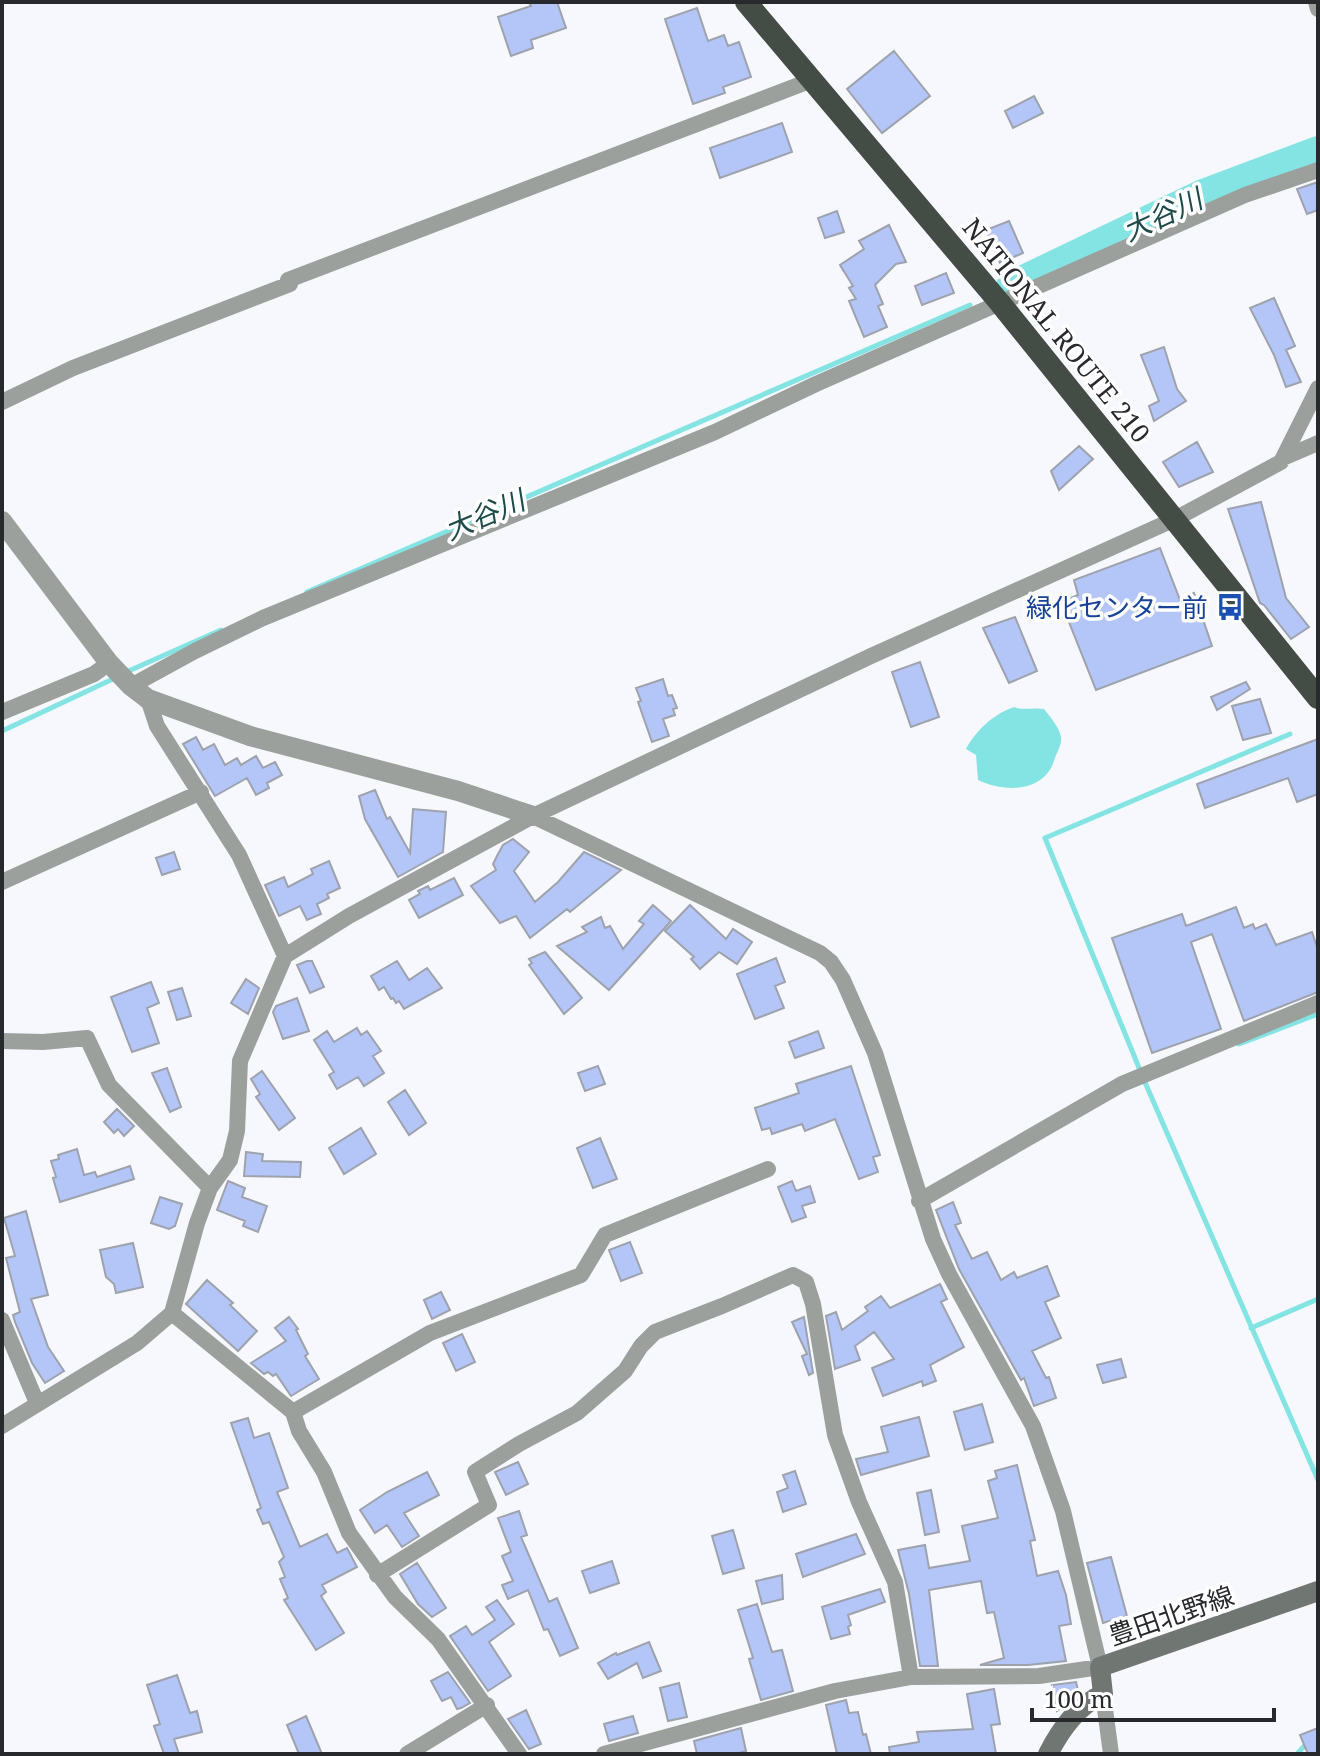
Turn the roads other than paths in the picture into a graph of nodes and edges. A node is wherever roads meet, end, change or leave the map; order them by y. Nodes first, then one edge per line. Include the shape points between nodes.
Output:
1 (746, 2) edge
2 (1316, 2) edge
3 (1318, 9) edge
4 (812, 80) junction
5 (1318, 170) edge
6 (1000, 303) junction
7 (1318, 388) edge
8 (2, 402) edge
9 (1318, 443) edge
10 (1283, 458) junction
11 (1175, 519) junction
12 (2, 521) edge
13 (109, 663) junction
14 (131, 686) junction
15 (1318, 698) edge
16 (148, 699) junction
17 (2, 712) edge
18 (201, 792) junction
19 (533, 816) junction
20 (2, 882) edge
21 (285, 956) junction
22 (1318, 1003) edge
23 (2, 1041) edge
24 (768, 1169) dead end
25 (210, 1188) junction
26 (919, 1201) junction
27 (172, 1313) junction
28 (2, 1320) edge
29 (37, 1403) junction
30 (293, 1412) junction
31 (2, 1426) edge
32 (377, 1575) junction
33 (1318, 1591) edge
34 (1100, 1667) junction
35 (911, 1677) junction
36 (1103, 1694) junction
37 (487, 1705) junction
38 (407, 1754) edge
39 (519, 1754) edge
40 (604, 1754) edge
41 (1048, 1754) edge
42 (1111, 1754) edge

1 - 4 highway, NATIONAL ROUTE 210
2 - 3 street
4 - 6 highway, NATIONAL ROUTE 210
4 - 8 street via 288,280 290,284 73,368
5 - 6 street via 1245,195
6 - 11 highway, NATIONAL ROUTE 210
6 - 14 street via 715,432 263,618
7 - 10 street
9 - 10 street
10 - 11 street
11 - 15 highway, NATIONAL ROUTE 210
11 - 19 street
12 - 13 street
13 - 14 street
13 - 17 street
14 - 16 street
16 - 18 street via 157,726
16 - 19 street via 250,736
18 - 20 street
18 - 21 street via 239,855
19 - 21 street
19 - 26 street via 831,962 875,1053
21 - 25 street via 240,1061 237,1131 230,1160
22 - 26 street via 1122,1084
23 - 25 street via 87,1038 109,1085
24 - 30 street via 605,1235 581,1275 430,1333
25 - 27 street
26 - 34 street via 949,1274 1033,1426 1063,1511
27 - 29 street via 137,1343
27 - 30 street
28 - 29 street
29 - 31 street
30 - 32 street via 349,1533
32 - 35 street via 489,1505 475,1472 577,1413 625,1371 655,1332 793,1275 806,1282 813,1304 835,1435 895,1582
32 - 37 street via 438,1639
33 - 34 main road, 豊田北野線
34 - 35 street via 1039,1676
34 - 36 main road, 豊田北野線
35 - 40 street via 835,1691
36 - 41 main road via 1087,1702
36 - 42 street
37 - 38 street
37 - 39 street

